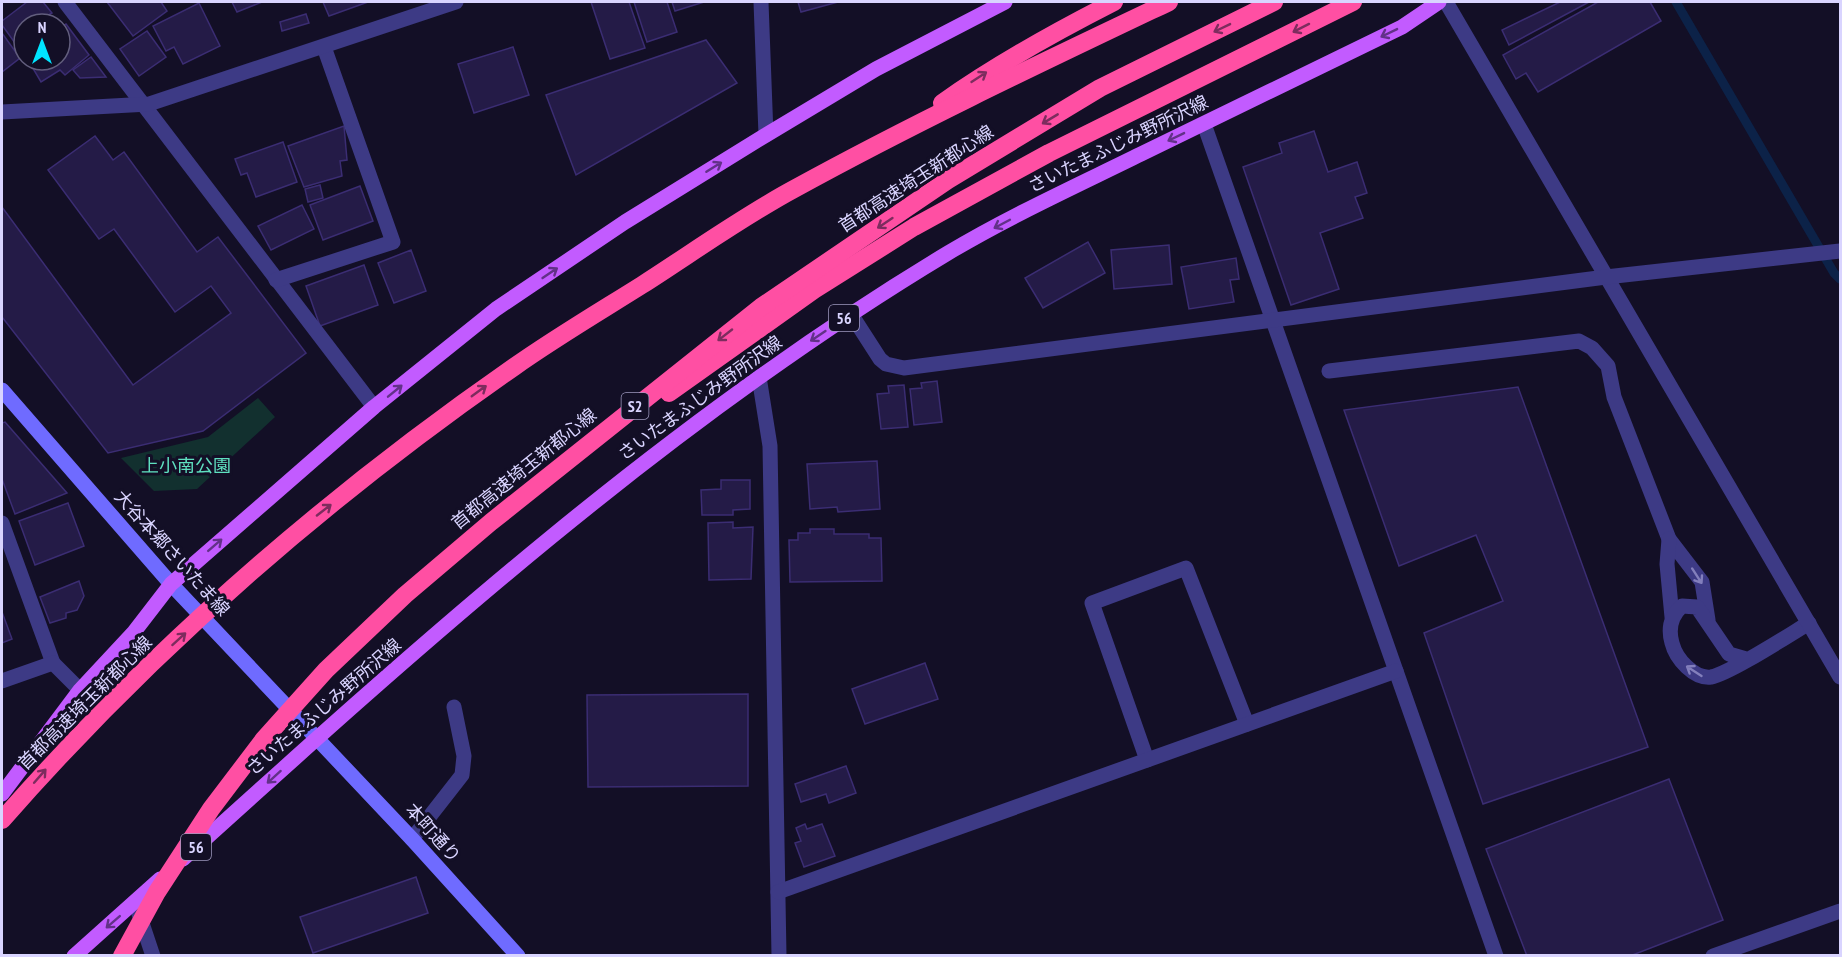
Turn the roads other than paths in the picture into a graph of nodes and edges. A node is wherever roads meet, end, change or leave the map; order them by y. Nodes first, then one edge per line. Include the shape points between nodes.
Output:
1 (65, 2) edge
2 (456, 2) edge
3 (761, 2) edge
4 (1005, 2) edge
5 (1114, 2) edge
6 (1168, 2) edge
7 (1274, 2) edge
8 (1353, 2) edge
9 (1439, 2) edge
10 (1446, 2) edge
11 (324, 46) junction
12 (142, 105) junction
13 (2, 112) edge
14 (1204, 124) junction
15 (766, 135) junction
16 (897, 135) junction
17 (1840, 251) edge
18 (1606, 277) junction
19 (276, 280) junction
20 (851, 314) junction
21 (1274, 321) junction
22 (1329, 371) dead end
23 (759, 376) junction
24 (2, 390) edge
25 (374, 407) junction
26 (577, 453) junction
27 (2, 526) edge
28 (1669, 539) junction
29 (171, 584) junction
30 (1672, 617) junction
31 (1708, 620) junction
32 (1809, 623) junction
33 (1746, 659) junction
34 (53, 663) junction
35 (1396, 671) junction
36 (1840, 677) edge
37 (2, 681) edge
38 (80, 690) junction
39 (454, 707) dead end
40 (1247, 724) junction
41 (317, 738) junction
42 (1147, 760) junction
43 (2, 794) edge
44 (2, 820) edge
45 (412, 839) junction
46 (778, 892) junction
47 (135, 903) junction
48 (1840, 911) edge
49 (74, 956) edge
50 (122, 956) edge
51 (153, 956) edge
52 (518, 956) edge
53 (779, 956) edge
54 (1496, 956) edge
55 (1713, 956) edge

1 - 12 street
2 - 11 street
3 - 15 street
4 - 15 main road via 876,69
16 -> 5 highway via 978,77
6 - 16 highway, 首都高速埼玉新都心線
7 -> 26 highway, 首都高速埼玉新都心線 / S2 via 1100,88 948,180 761,307
8 -> 26 highway via 1049,153 914,227 814,290
9 -> 14 main road, さいたまふじみ野所沢線 / 56 via 1402,27
10 - 18 street
11 - 12 street
11 - 19 street via 393,242
12 - 13 street
12 - 19 street
14 -> 20 main road, さいたまふじみ野所沢線 / 56 via 951,251
14 - 21 street
25 -> 15 main road via 496,309 625,222
44 -> 16 highway, 首都高速埼玉新都心線 via 129,683 315,517 415,438 517,365 790,191
17 - 18 street
18 - 21 street
18 - 32 street
19 - 25 street
20 - 21 street via 880,359 904,368
20 -> 23 main road, さいたまふじみ野所沢線 / 56
21 - 35 street
22 - 28 street via 1579,341 1592,348 1608,366 1614,397
23 - 41 main road, さいたまふじみ野所沢線 / 56 via 656,452
23 - 46 street via 770,446
24 - 29 main road, 大谷本郷さいたま線
29 -> 25 main road
26 - 50 highway, 首都高速埼玉新都心線 / S2 via 405,595 326,670 264,739 212,809 157,892
27 - 34 street
28 - 30 street
28 -> 31 street via 1702,582
29 - 38 main road via 134,632
29 - 41 main road, 大谷本郷さいたま線
30 - 31 street via 1682,606 1689,605 1697,607
33 -> 30 street via 1718,675 1701,676 1688,668 1672,647
31 - 33 street via 1729,654
32 - 33 street
32 - 36 street
34 - 37 street
34 - 38 street
35 - 40 street
35 - 54 street
38 - 43 main road
39 - 45 street via 464,756 462,775
40 - 42 street
40 - 42 street via 1186,568 1092,603
41 - 45 main road, 本町通り
41 -> 47 main road, さいたまふじみ野所沢線 / 56
42 - 46 street
45 - 52 main road, 本町通り
46 - 53 street
47 -> 49 main road, さいたまふじみ野所沢線 / 56
47 - 51 street
48 - 55 street

